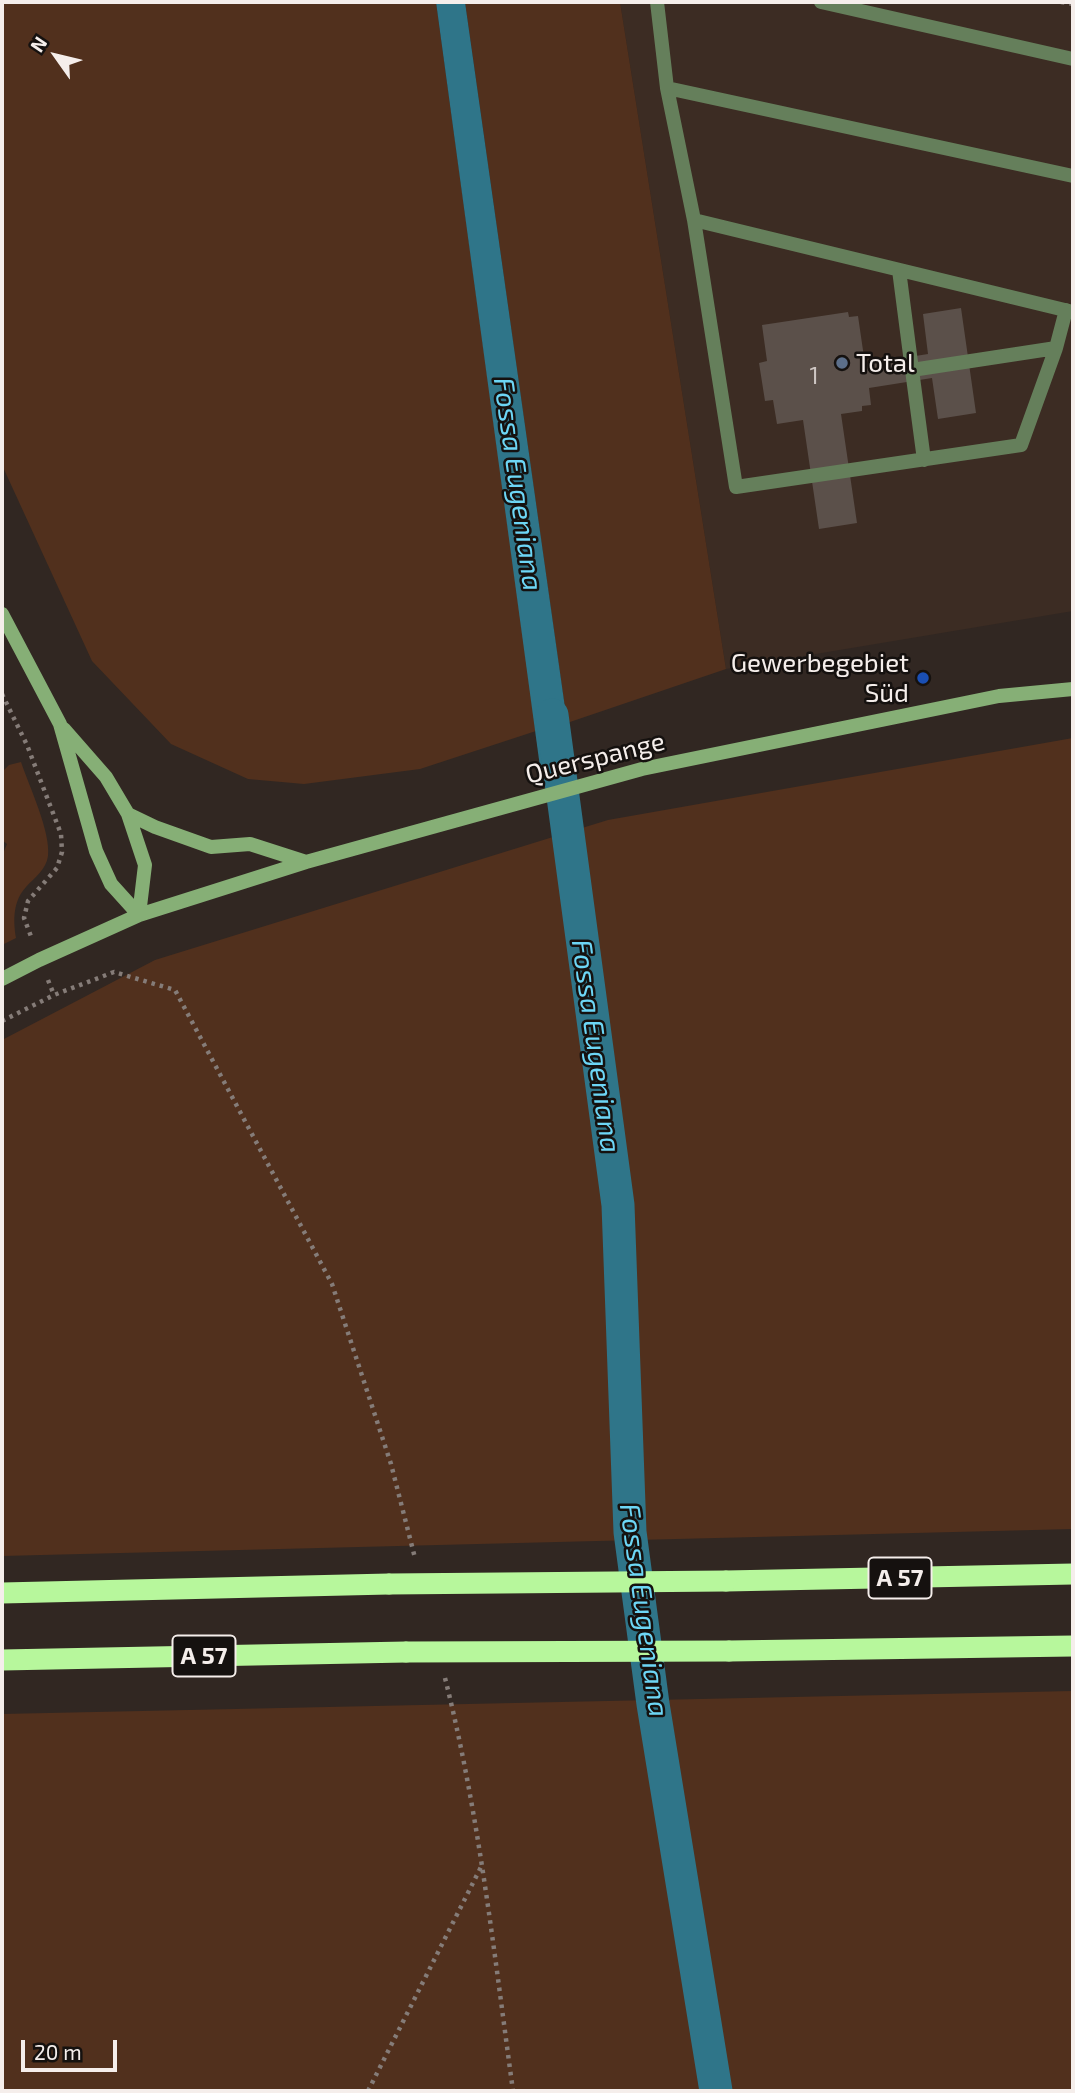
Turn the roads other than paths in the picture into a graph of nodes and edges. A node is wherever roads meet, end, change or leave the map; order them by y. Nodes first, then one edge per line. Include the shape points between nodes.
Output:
1 (657, 2) edge
2 (821, 2) edge
3 (1073, 59) edge
4 (667, 88) junction
5 (1073, 176) edge
6 (694, 220) junction
7 (899, 270) junction
8 (1070, 311) edge
9 (1056, 348) junction
10 (912, 370) junction
11 (924, 460) junction
12 (2, 614) edge
13 (1073, 689) edge
14 (60, 724) junction
15 (128, 814) junction
16 (306, 862) junction
17 (139, 915) junction
18 (2, 979) edge
19 (1073, 1574) edge
20 (2, 1593) edge
21 (1073, 1646) edge
22 (2, 1660) edge

1 - 4 lane
2 - 3 lane
4 - 5 lane
4 - 6 lane
6 - 7 lane
6 - 11 lane via 736,487
7 - 8 lane
7 - 10 lane
8 - 9 lane
9 - 10 lane
9 - 11 lane via 1021,445
10 - 11 lane
12 - 14 street
13 - 16 street, Querspange via 999,696 642,769
14 - 15 street via 106,777
14 - 17 street via 96,851 111,884
15 - 16 street via 211,847 250,844
15 - 17 street via 145,865
16 - 17 street, Querspange
17 - 18 street, Querspange
19 - 20 highway, A 57, bridge
21 - 22 highway, A 57, bridge

